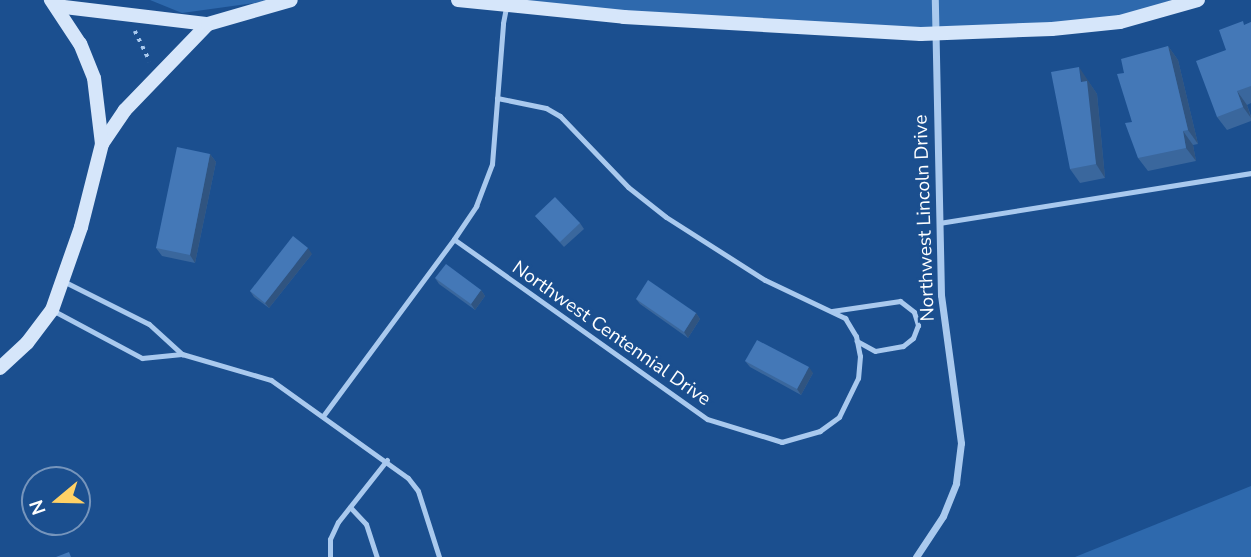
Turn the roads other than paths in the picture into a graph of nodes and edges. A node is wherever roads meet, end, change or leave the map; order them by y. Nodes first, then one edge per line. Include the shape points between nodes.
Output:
1 (290, 0) edge
2 (458, 0) edge
3 (935, 0) edge
4 (1198, 0) edge
5 (53, 3) edge
6 (506, 7) junction
7 (208, 24) junction
8 (935, 33) junction
9 (497, 98) junction
10 (102, 144) junction
11 (1251, 173) edge
12 (939, 223) junction
13 (454, 239) junction
14 (63, 281) junction
15 (52, 310) junction
16 (832, 311) junction
17 (857, 341) junction
18 (182, 354) junction
19 (0, 368) edge
20 (323, 416) junction
21 (387, 460) junction
22 (350, 507) junction
23 (330, 557) edge
24 (377, 557) edge
25 (439, 557) edge
26 (916, 557) edge

1 - 7 street
2 - 6 street
3 - 8 street, Northwest Lincoln Drive
4 - 8 street via 1120,22
5 - 7 street via 129,17
5 - 10 street via 80,44 94,78
6 - 8 street via 849,32
6 - 9 lane
7 - 10 street via 156,74
8 - 12 street, Northwest Lincoln Drive
9 - 13 lane via 492,163 476,206
9 - 16 lane via 546,108 560,116 628,187 666,217 765,280
10 - 14 street
11 - 12 lane
12 - 26 street, Northwest Lincoln Drive via 941,295 961,443 948,505
13 - 17 lane, Northwest Centennial Drive via 665,393 707,419 744,434 782,442 800,439 839,417 858,378
13 - 20 lane
14 - 15 street
14 - 18 lane via 149,324
15 - 18 lane via 142,358
15 - 19 street
16 - 17 lane via 845,318
16 - 17 lane via 900,301 914,312 918,325 903,346 876,351
18 - 20 lane via 271,380
20 - 21 lane
21 - 22 lane
21 - 25 lane via 418,491
22 - 23 lane via 330,539
22 - 24 lane via 366,524

